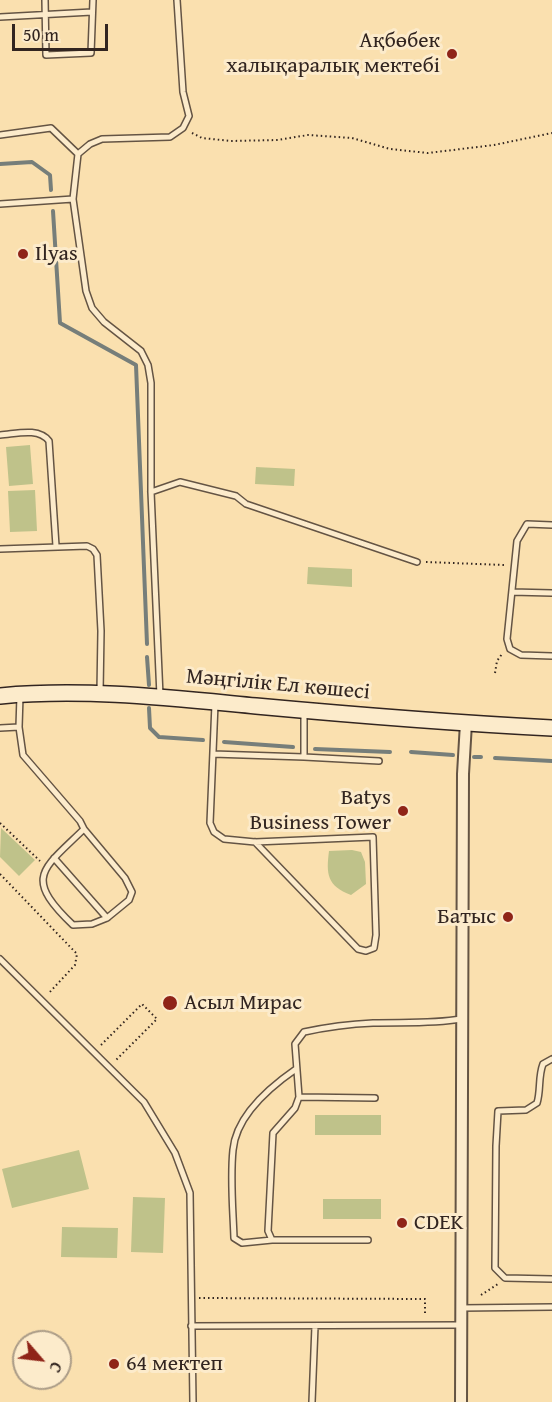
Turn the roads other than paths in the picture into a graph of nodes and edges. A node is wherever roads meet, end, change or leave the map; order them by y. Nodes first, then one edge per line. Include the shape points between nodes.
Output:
1 (45, 0) edge
2 (93, 0) edge
3 (177, 0) edge
4 (92, 12) junction
5 (45, 14) junction
6 (0, 17) edge
7 (0, 135) edge
8 (78, 154) junction
9 (73, 199) junction
10 (0, 204) edge
11 (0, 435) edge
12 (150, 492) junction
13 (552, 525) edge
14 (56, 546) junction
15 (0, 549) edge
16 (417, 561) road end
17 (513, 592) junction
18 (552, 593) edge
19 (552, 656) edge
20 (20, 694) junction
21 (99, 695) junction
22 (0, 696) edge
23 (160, 697) junction
24 (215, 702) junction
25 (304, 710) junction
26 (466, 723) junction
27 (0, 728) edge
28 (19, 728) junction
29 (552, 728) edge
30 (213, 754) junction
31 (304, 757) junction
32 (379, 761) dead end
33 (84, 829) junction
34 (255, 842) junction
35 (54, 858) junction
36 (107, 918) junction
37 (0, 959) edge
38 (461, 1019) junction
39 (552, 1059) edge
40 (296, 1070) junction
41 (299, 1097) junction
42 (375, 1098) dead end
43 (272, 1240) junction
44 (368, 1240) dead end
45 (552, 1279) edge
46 (552, 1307) edge
47 (461, 1308) junction
48 (461, 1325) junction
49 (191, 1326) junction
50 (315, 1326) junction
51 (193, 1402) edge
52 (312, 1402) edge
53 (461, 1402) edge

1 - 5 lane
2 - 4 lane
3 - 8 lane via 183,92 189,116 183,128 170,136 102,139
4 - 5 lane
4 - 5 lane via 91,53 46,55
5 - 6 lane
7 - 8 lane via 51,128
8 - 9 lane
9 - 10 lane
9 - 12 lane via 92,308 141,351 148,365
11 - 14 lane via 36,432 49,441
12 - 16 lane via 180,482 236,496 246,504
12 - 23 lane
13 - 17 lane via 527,524 517,541
14 - 15 lane
14 - 21 lane via 87,546 97,555
17 - 18 lane
17 - 19 lane via 507,639 510,649 521,655
20 - 21 street, Мәңгілік Ел көшесі
20 - 22 street, Мәңгілік Ел көшесі
20 - 28 lane
21 - 23 street, Мәңгілік Ел көшесі
23 - 24 street, Мәңгілік Ел көшесі
24 - 25 street, Мәңгілік Ел көшесі
24 - 30 lane
25 - 26 street, Мәңгілік Ел көшесі
25 - 31 lane
26 - 29 street, Мәңгілік Ел көшесі
26 - 38 street
27 - 28 lane
28 - 33 lane via 23,755
30 - 31 lane
30 - 34 lane via 210,823 214,832 224,839
31 - 32 lane
33 - 35 lane
33 - 36 lane via 132,892 129,900
34 - 34 lane via 373,837 374,948 358,949
35 - 36 lane
35 - 36 lane via 42,876 53,906 73,925
37 - 49 lane via 144,1102 175,1153 190,1193
38 - 40 lane via 328,1026 304,1032 296,1044
38 - 47 street
39 - 45 lane via 543,1064 537,1103 526,1110 498,1111 495,1268 505,1278
40 - 41 lane
40 - 43 lane via 260,1099 238,1130 233,1149 234,1238 242,1243
41 - 42 lane
41 - 43 lane via 295,1108 273,1133 268,1231
43 - 44 lane
46 - 47 lane
47 - 48 street
48 - 50 lane
48 - 53 street
49 - 50 lane
49 - 51 lane
50 - 52 lane

